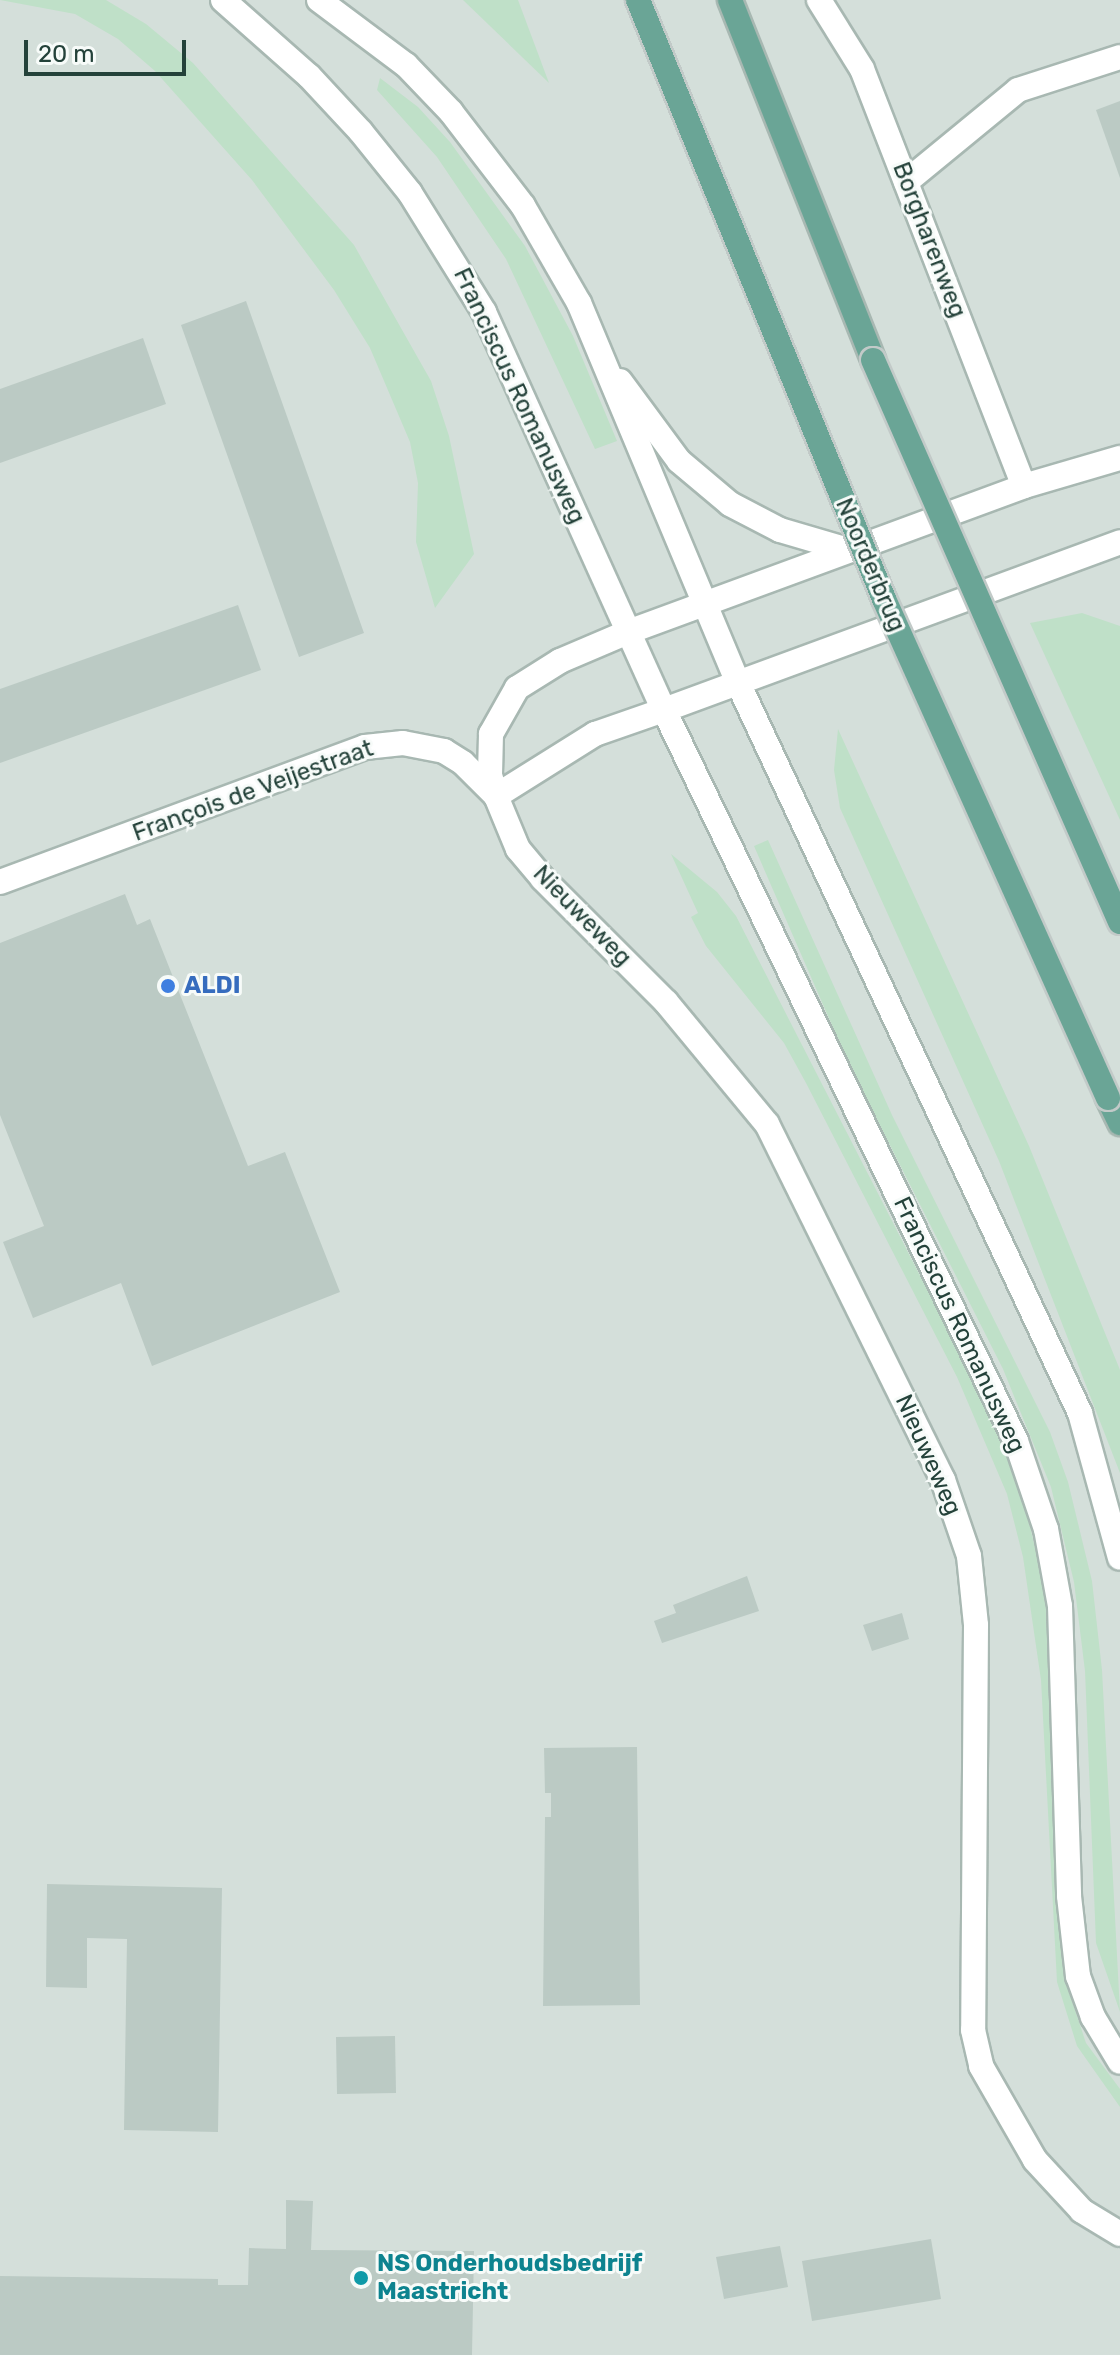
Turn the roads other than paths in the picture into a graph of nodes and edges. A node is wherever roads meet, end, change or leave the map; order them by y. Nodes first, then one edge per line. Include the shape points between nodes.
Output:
1 (223, 0) edge
2 (319, 0) edge
3 (638, 0) edge
4 (730, 0) edge
5 (819, 0) edge
6 (1120, 57) edge
7 (906, 182) junction
8 (599, 353) junction
9 (1120, 458) edge
10 (1024, 486) junction
11 (1120, 542) edge
12 (848, 550) junction
13 (704, 604) junction
14 (628, 632) junction
15 (739, 685) junction
16 (664, 710) junction
17 (496, 796) junction
18 (0, 882) edge
19 (1120, 922) edge
20 (1120, 1123) edge
21 (1120, 1558) edge
22 (1120, 2062) edge
23 (1120, 2234) edge

1 - 14 street, Franciscus Romanusweg via 309,76 361,132 455,260 484,312
2 - 8 street via 406,65 460,124 553,253
3 - 20 main road, Noorderbrug, bridge via 884,599
4 - 19 main road, bridge via 873,360
5 - 7 street, Borgharenweg via 862,69
6 - 7 street via 1018,90
7 - 10 street, Borgharenweg
8 - 12 street via 695,477 730,504 780,530
8 - 13 street
9 - 10 street
10 - 12 street
11 - 15 street
12 - 13 street
13 - 14 street
13 - 15 street
14 - 16 street, Franciscus Romanusweg
14 - 17 street, Nieuweweg via 549,667 517,688 491,734 490,775
15 - 16 street
15 - 21 street via 1080,1413
16 - 17 street via 595,734
16 - 22 street, Franciscus Romanusweg via 1016,1441 1046,1529 1060,1606 1075,1953 1093,2017
17 - 18 street, François de Veijestraat via 444,751 403,743 375,745
17 - 23 street, Nieuweweg via 518,849 666,1002 767,1124 943,1480 969,1556 976,1625 973,2030 981,2066 1035,2160 1082,2211

